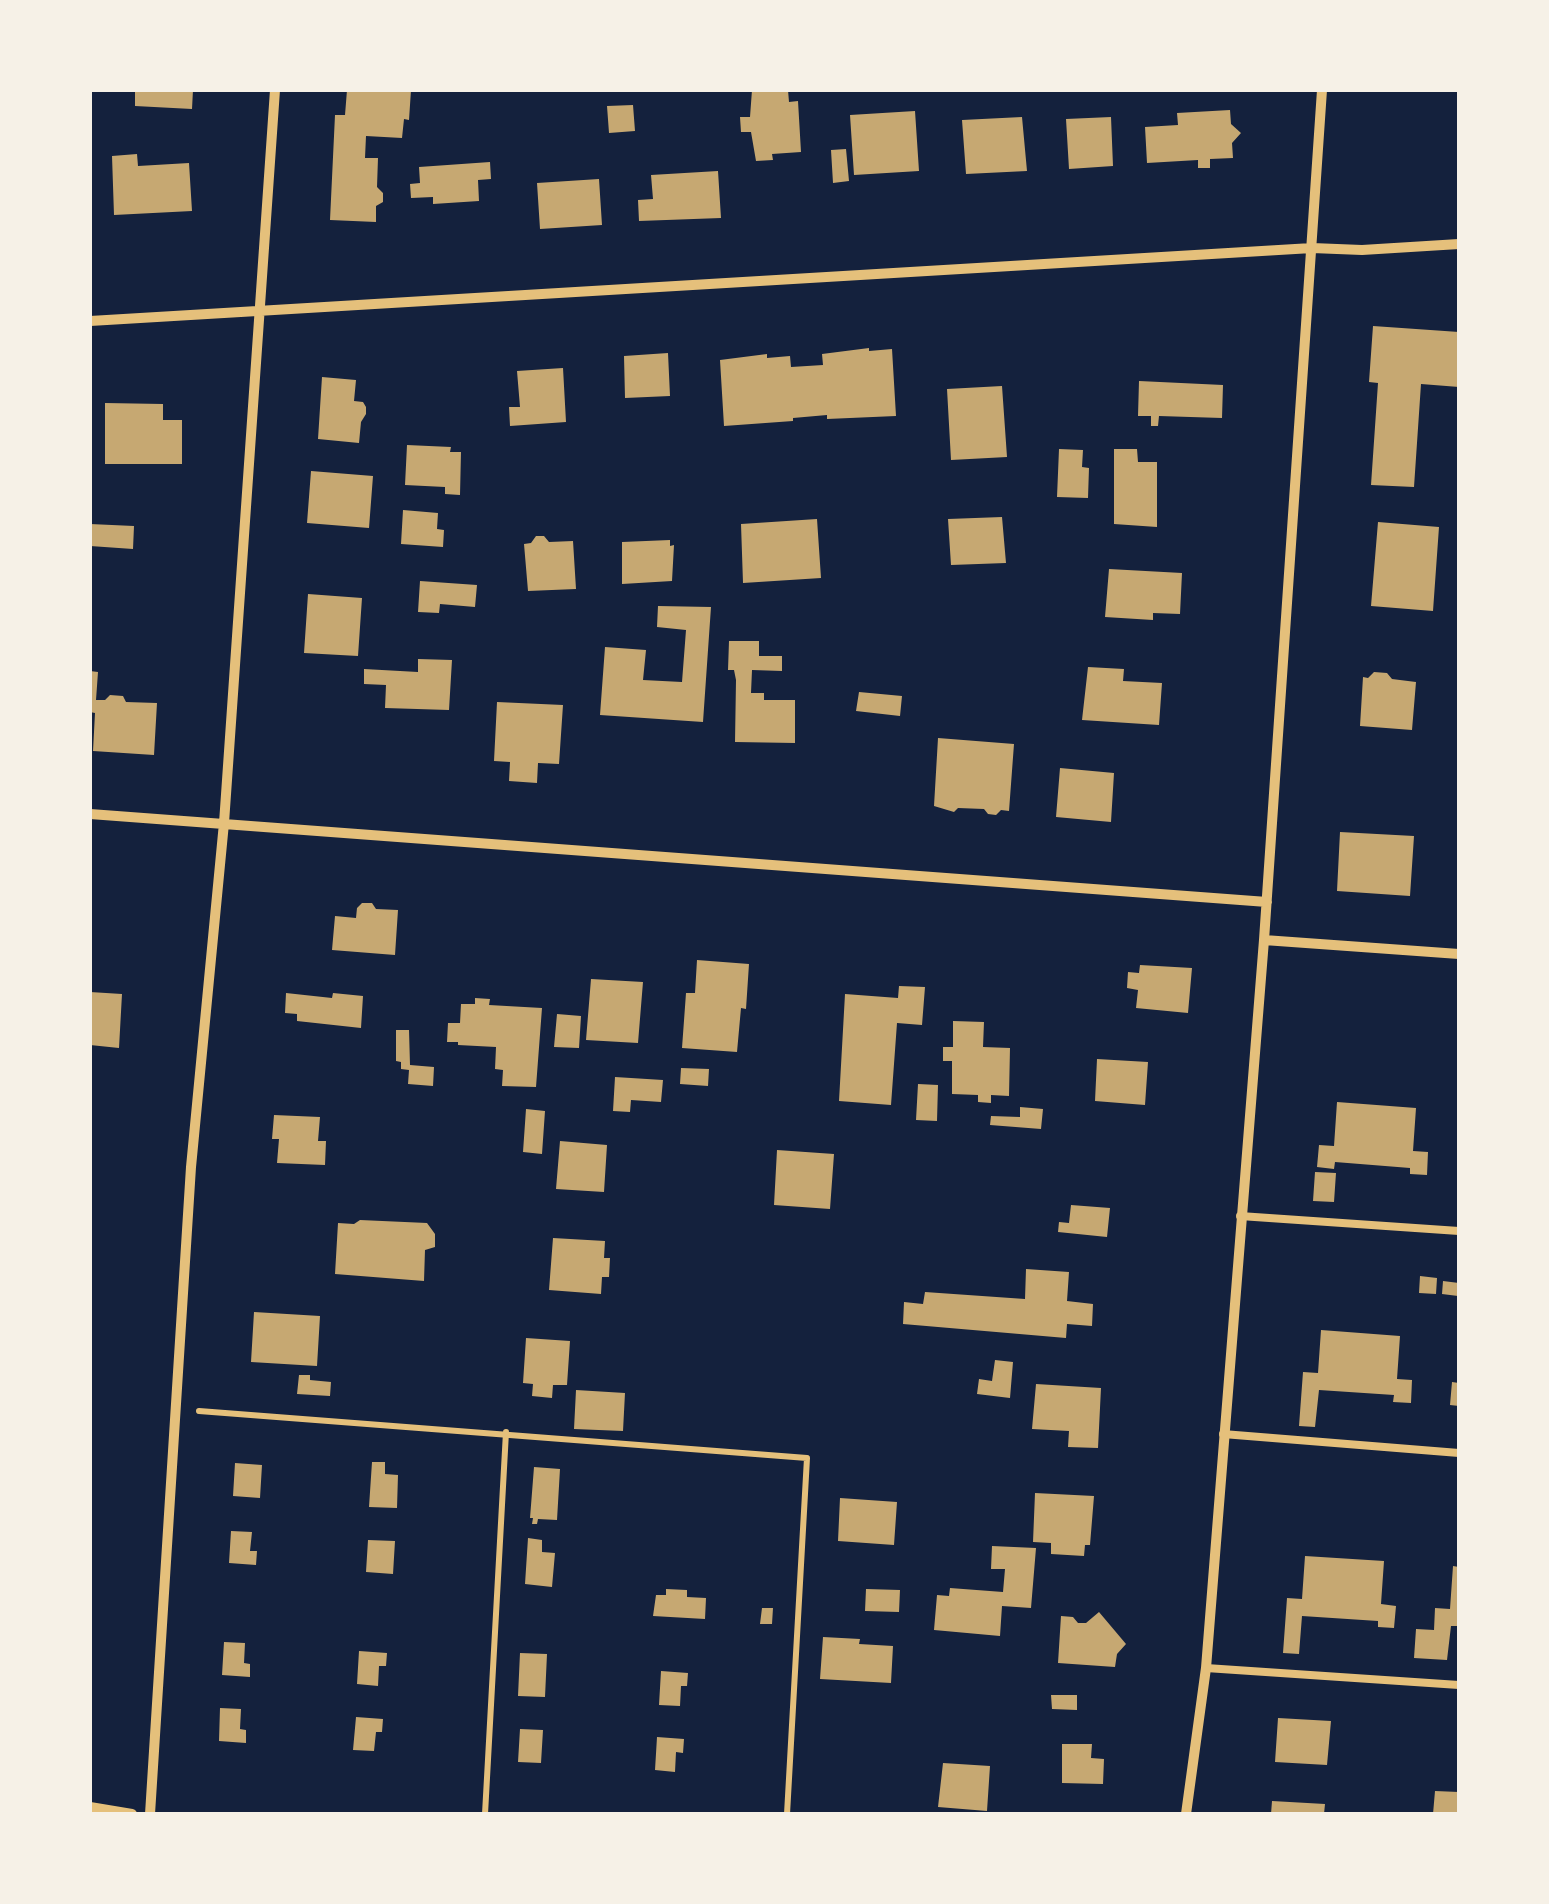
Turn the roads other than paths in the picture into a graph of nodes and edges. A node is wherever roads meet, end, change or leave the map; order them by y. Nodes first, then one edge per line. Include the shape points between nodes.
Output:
1 (275, 90) edge
2 (1322, 90) edge
3 (1459, 244) edge
4 (1312, 248) junction
5 (258, 309) junction
6 (90, 321) edge
7 (90, 814) edge
8 (224, 822) junction
9 (1267, 902) junction
10 (1264, 940) junction
11 (1459, 954) edge
12 (1240, 1216) junction
13 (1459, 1231) edge
14 (1222, 1434) junction
15 (1459, 1453) edge
16 (1206, 1668) junction
17 (1459, 1685) edge
18 (90, 1807) edge
19 (132, 1814) edge
20 (150, 1814) edge
21 (1186, 1814) edge

1 - 5 street
2 - 4 street
3 - 4 street
4 - 5 street
4 - 9 street
5 - 6 street
5 - 8 street
7 - 8 street
8 - 9 street
8 - 20 street via 192,1167
9 - 10 street
10 - 11 street
10 - 12 street
12 - 13 lane
12 - 14 street
14 - 15 lane
14 - 16 street
16 - 17 lane
16 - 21 street
18 - 19 street

